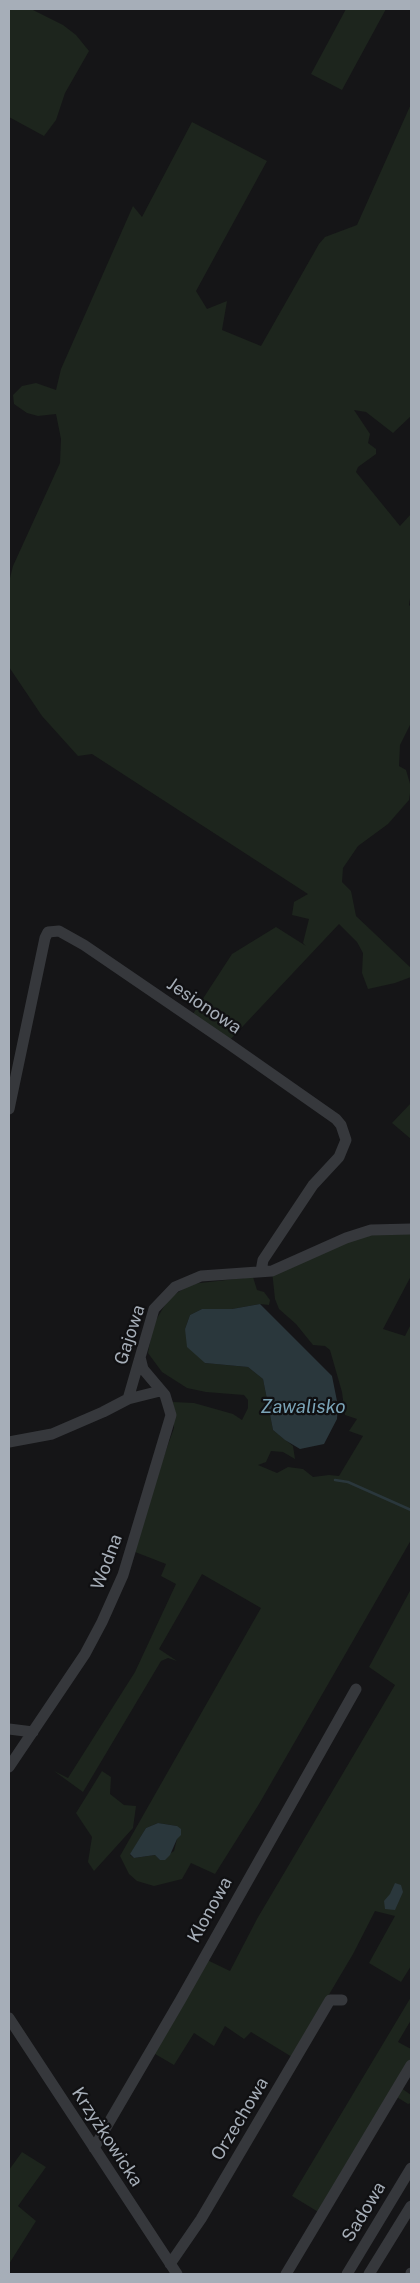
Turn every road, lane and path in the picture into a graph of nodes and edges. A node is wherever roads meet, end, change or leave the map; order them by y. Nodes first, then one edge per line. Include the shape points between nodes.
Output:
1 (9, 1109) edge
2 (411, 1229) edge
3 (261, 1272) junction
4 (140, 1357) junction
5 (160, 1391) junction
6 (128, 1398) junction
7 (9, 1442) edge
8 (356, 1689) dead end
9 (9, 1729) edge
10 (33, 1732) junction
11 (9, 1767) edge
12 (342, 2000) dead end
13 (9, 2018) edge
14 (411, 2066) edge
15 (94, 2148) junction
16 (411, 2168) edge
17 (411, 2206) edge
18 (173, 2269) edge
19 (286, 2274) edge
20 (347, 2274) edge
21 (370, 2274) edge

1 - 3 street, Jesionowa via 45,938 48,932 58,931 84,945 236,1049 341,1125 345,1134 344,1148 313,1185 263,1260
2 - 3 street, Gajowa via 371,1230 272,1271
3 - 4 street, Gajowa via 201,1276 176,1287 154,1309
4 - 5 street, Wodna via 143,1369
4 - 6 street, Gajowa
5 - 6 street
5 - 10 street, Wodna via 169,1404 171,1415 119,1586 85,1654
6 - 7 street via 52,1434
8 - 15 street, Klonowa
9 - 10 street
10 - 11 street, Wodna
12 - 18 street, Orzechowa via 330,2000
13 - 15 street, Krzyżkowicka
14 - 19 street
15 - 18 street, Krzyżkowicka
16 - 20 street, Sadowa
17 - 21 street

